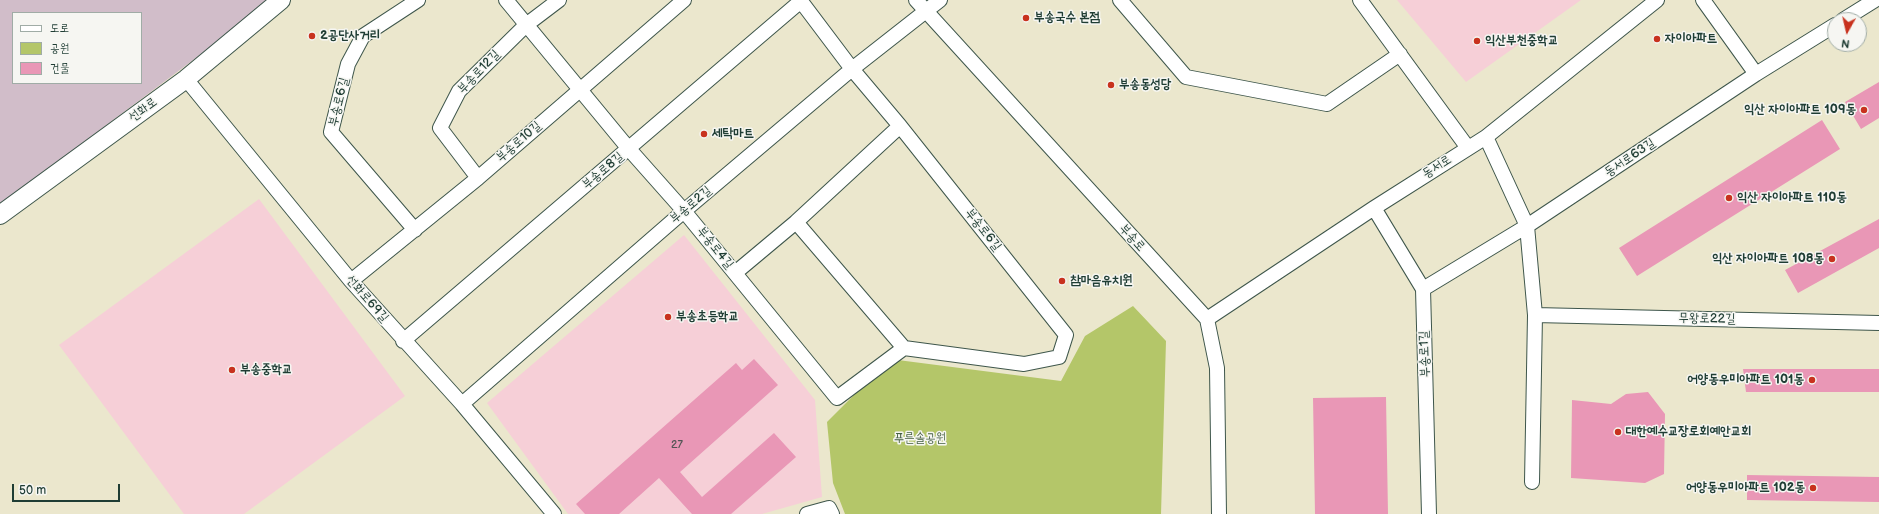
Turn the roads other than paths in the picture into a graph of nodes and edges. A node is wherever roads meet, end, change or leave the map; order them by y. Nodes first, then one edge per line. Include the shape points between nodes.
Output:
1 (281, 0) edge
2 (418, 0) edge
3 (506, 0) edge
4 (559, 0) edge
5 (684, 0) edge
6 (916, 0) edge
7 (940, 0) edge
8 (1120, 0) edge
9 (1360, 0) edge
10 (1657, 0) edge
11 (1703, 0) edge
12 (1875, 0) edge
13 (800, 1) edge
14 (926, 12) junction
15 (1856, 12) edge
16 (526, 25) junction
17 (1827, 30) edge
18 (1400, 54) junction
19 (852, 69) junction
20 (1756, 74) junction
21 (186, 79) junction
22 (580, 90) junction
23 (900, 126) junction
24 (1486, 137) junction
25 (1468, 148) junction
26 (629, 149) junction
27 (478, 178) junction
28 (1374, 208) junction
29 (684, 211) junction
30 (0, 215) edge
31 (796, 222) junction
32 (1528, 226) junction
33 (415, 230) junction
34 (736, 273) junction
35 (351, 281) junction
36 (1423, 289) junction
37 (1535, 315) junction
38 (1207, 319) junction
39 (1879, 323) edge
40 (404, 341) junction
41 (904, 348) junction
42 (462, 404) junction
43 (1532, 482) dead end
44 (554, 514) edge
45 (806, 514) edge
46 (832, 514) edge
47 (1219, 514) edge
48 (1429, 514) edge

1 - 21 main road, 선화로
2 - 33 street, 부송로6길 via 363,36 348,64 331,132
3 - 16 street, 부송로4길
4 - 16 street, 부송로12길
5 - 22 street, 부송로10길
6 - 14 street, 부송로
7 - 14 street
8 - 18 street via 1186,77 1319,103 1327,104
9 - 18 street
10 - 24 street, 동서로
11 - 20 street
12 - 15 street
13 - 19 street, 부송로6길
13 - 26 street, 부송로8길
14 - 19 street, 부송로2길
14 - 38 street, 부송로
16 - 22 street, 부송로4길
16 - 27 street, 부송로12길 via 459,92 440,128
17 - 20 street, 동서로63길
18 - 25 street
19 - 23 street, 부송로6길
19 - 29 street, 부송로2길
20 - 32 street, 동서로63길
21 - 30 main road, 선화로
21 - 35 street, 선화로69길
22 - 26 street, 부송로4길
22 - 27 street, 부송로10길
23 - 31 street
23 - 41 street, 부송로6길 via 1066,335 1058,356 1024,364
24 - 25 street, 동서로
24 - 32 street
25 - 28 street, 동서로
26 - 29 street, 부송로4길
26 - 40 street, 부송로8길
27 - 33 street, 부송로10길
28 - 36 street, 부송로1길
28 - 38 street, 동서로
29 - 34 street, 부송로4길
29 - 42 street, 부송로2길
31 - 34 street
31 - 41 street
32 - 36 street, 동서로63길
32 - 37 street
33 - 35 street, 부송로10길
34 - 41 street, 부송로4길 via 837,398
35 - 40 street, 선화로69길
36 - 48 street, 부송로1길
37 - 39 street, 무왕로22길
37 - 43 street
38 - 47 street via 1217,368
40 - 42 street, 선화로69길
42 - 44 street, 선화로69길
45 - 46 street via 829,508

